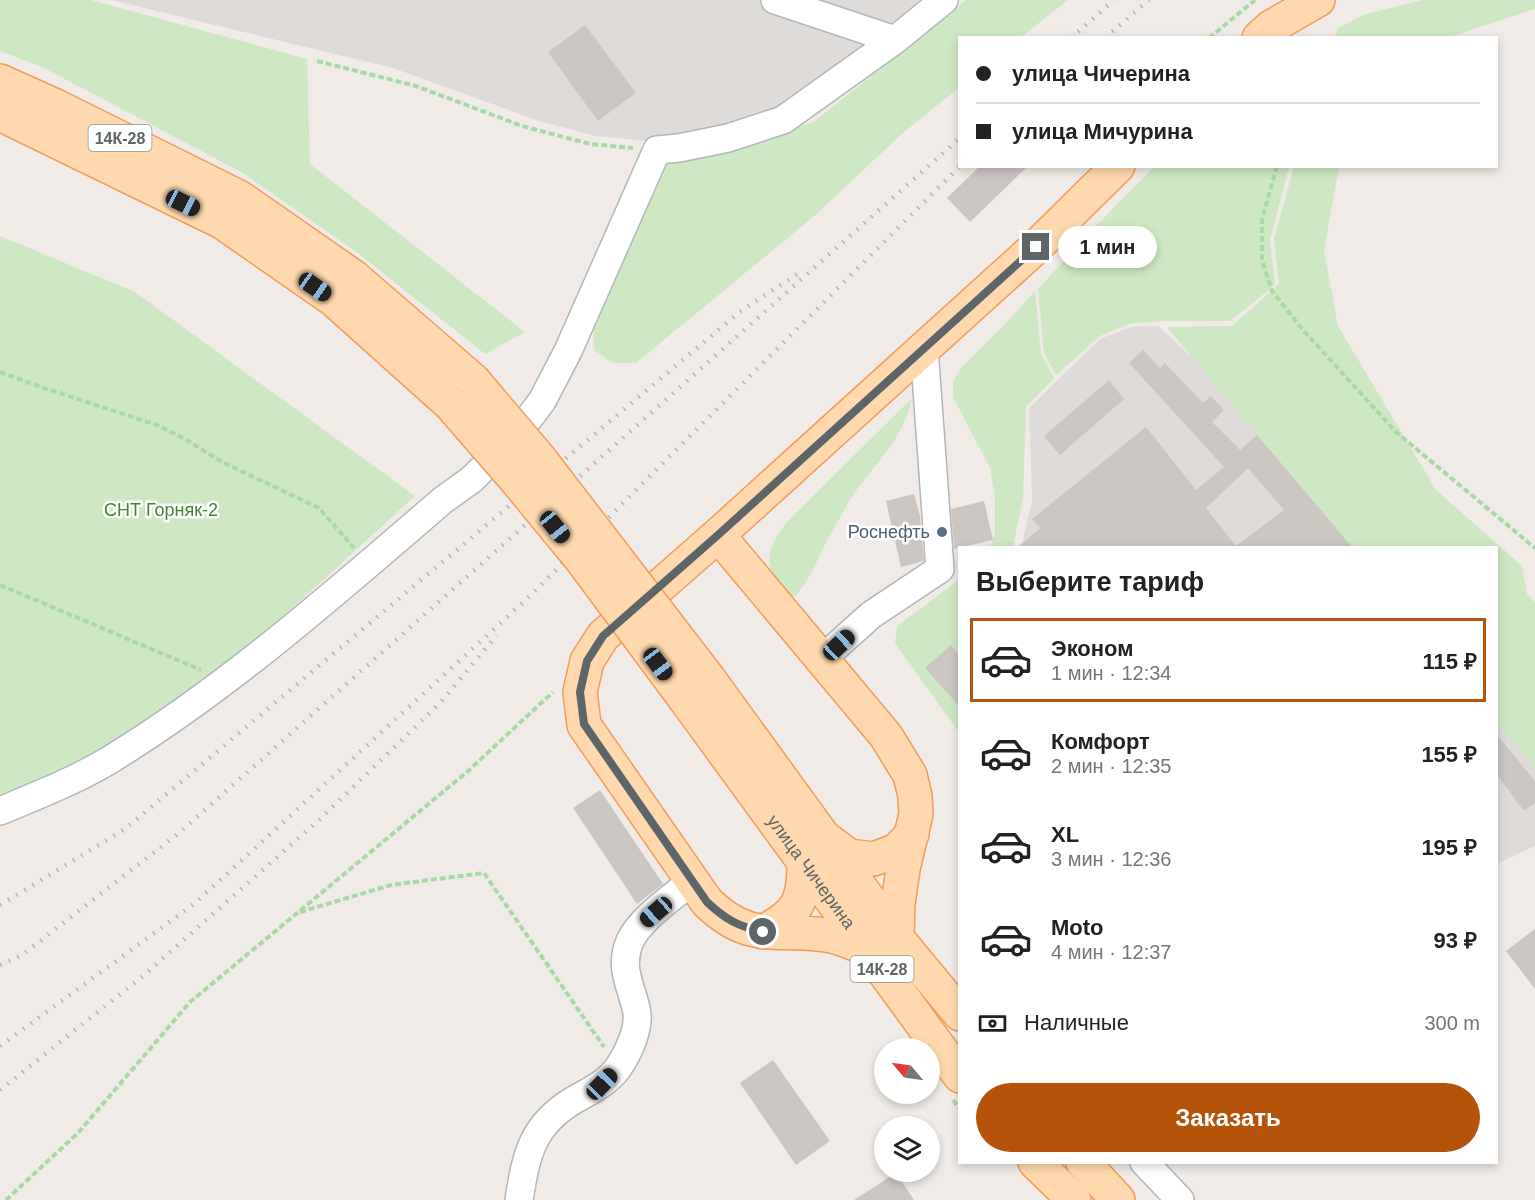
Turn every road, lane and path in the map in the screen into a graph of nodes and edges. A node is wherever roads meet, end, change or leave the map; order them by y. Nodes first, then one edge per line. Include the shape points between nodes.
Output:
1 (775, 0) edge
2 (944, 0) edge
3 (1255, 0) edge
4 (1318, 0) edge
5 (1211, 36) edge
6 (1261, 36) edge
7 (895, 40) junction
8 (317, 61) dead end
9 (0, 81) edge
10 (0, 114) edge
11 (657, 150) junction
12 (1116, 168) edge
13 (1276, 168) edge
14 (924, 348) junction
15 (0, 372) edge
16 (718, 535) junction
17 (1535, 548) edge
18 (368, 564) junction
19 (0, 585) edge
20 (595, 649) junction
21 (822, 659) junction
22 (224, 680) junction
23 (697, 689) junction
24 (0, 811) edge
25 (912, 834) junction
26 (827, 840) junction
27 (804, 863) junction
28 (693, 880) junction
29 (296, 913) junction
30 (763, 932) junction
31 (883, 944) junction
32 (958, 1012) edge
33 (618, 1068) junction
34 (958, 1073) edge
35 (1037, 1164) edge
36 (1085, 1164) edge
37 (1146, 1164) edge
38 (6, 1200) edge
39 (519, 1200) edge
40 (1074, 1200) edge
41 (1118, 1200) edge
42 (1180, 1200) edge

1 - 7 street
2 - 7 street
3 - 5 path
4 - 6 main road
7 - 11 street via 783,120 728,138
8 - 11 path via 416,86 522,126 590,144
9 - 23 main road, 14К-28, bridge via 238,197 354,277 473,380 547,468
10 - 23 main road, 14К-28, bridge via 222,222 334,300 450,404 580,559
11 - 18 street via 542,401 514,438 471,480
12 - 14 main road
13 - 17 path via 1262,219 1262,260 1272,291 1396,432
14 - 16 main road
14 - 21 street via 940,569 871,615
15 - 18 path via 157,425 222,462 287,491 319,508
16 - 20 main road
16 - 21 main road
18 - 22 street
19 - 22 path
20 - 28 main road via 580,692 584,724
20 - 29 path via 467,772
21 - 25 main road via 886,736 910,776 916,814
22 - 24 street via 106,762
23 - 26 main road, улица Чичерина / 14К-28
23 - 27 main road, улица Чичерина / 14К-28
25 - 26 main road via 897,850 874,859 849,856
25 - 31 main road via 898,904
26 - 31 main road, улица Чичерина / 14К-28
27 - 30 main road via 804,887 795,908
27 - 31 main road, улица Чичерина / 14К-28
28 - 30 main road via 723,917 741,927
28 - 33 street via 645,921 630,941 625,968 637,1010 636,1030
29 - 33 path via 391,885 484,873
29 - 38 path via 190,1002 78,1133
30 - 31 main road via 825,935
31 - 32 main road, улица Чичерина / 14К-28
31 - 34 main road, улица Чичерина / 14К-28
33 - 39 street via 602,1084 552,1115 532,1141
35 - 40 main road
36 - 41 main road
37 - 42 street

